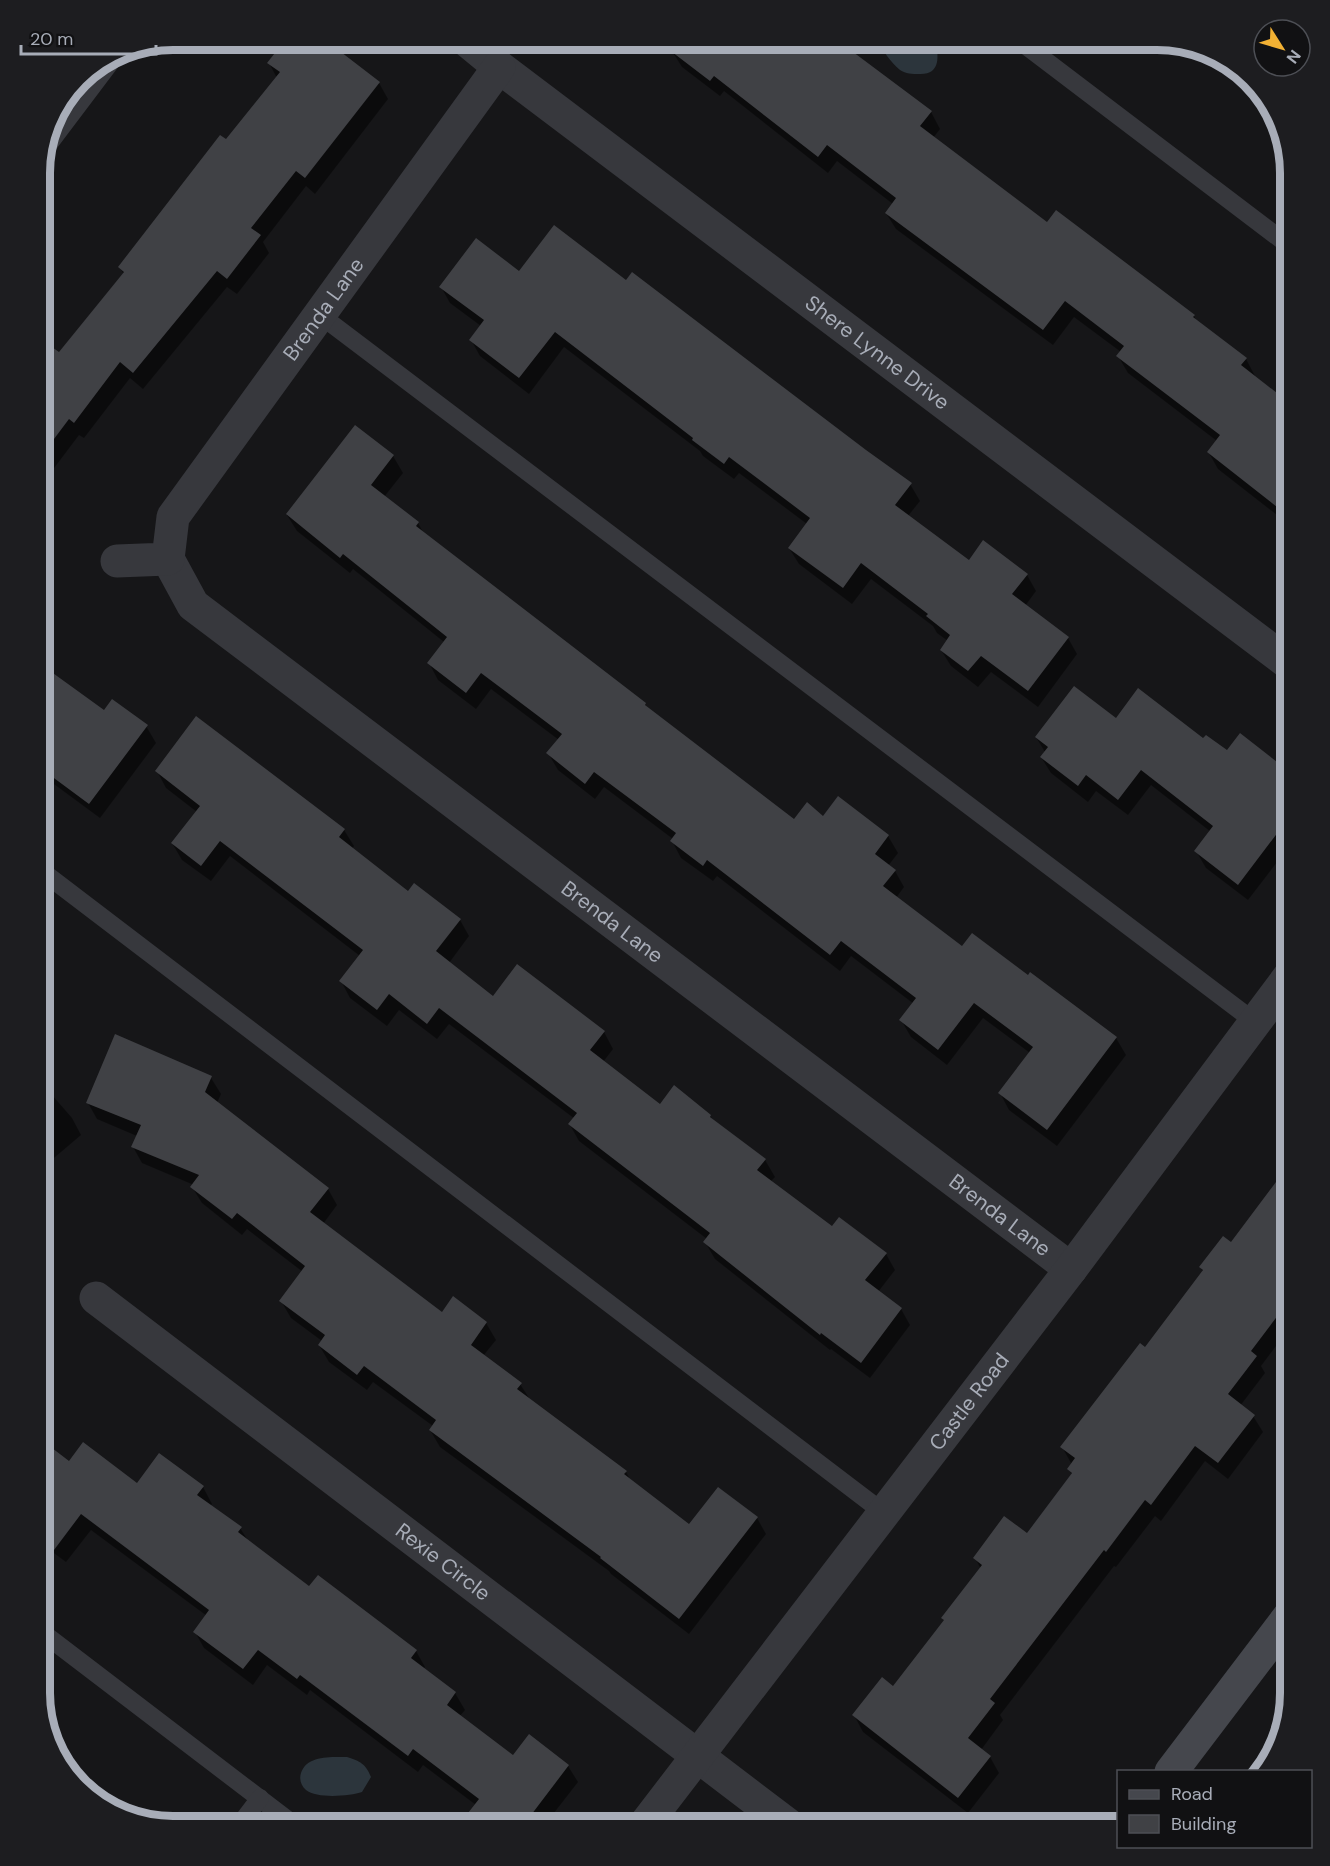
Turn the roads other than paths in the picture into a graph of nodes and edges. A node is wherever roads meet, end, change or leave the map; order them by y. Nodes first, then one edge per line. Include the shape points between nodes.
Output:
1 (478, 50) edge
2 (1031, 50) edge
3 (499, 67) junction
4 (105, 69) edge
5 (55, 135) edge
6 (1280, 240) edge
7 (320, 315) junction
8 (168, 559) junction
9 (117, 561) dead end
10 (1280, 657) edge
11 (50, 876) edge
12 (1280, 989) edge
13 (1255, 1022) junction
14 (1071, 1269) junction
15 (96, 1298) dead end
16 (884, 1513) junction
17 (1280, 1628) edge
18 (50, 1638) edge
19 (698, 1755) junction
20 (1173, 1770) edge
21 (260, 1798) junction
22 (246, 1816) edge
23 (283, 1816) edge
24 (651, 1816) edge
25 (778, 1816) edge

1 - 3 street, Shere Lynne Drive
2 - 6 lane
3 - 7 street, Brenda Lane
3 - 10 street, Shere Lynne Drive
4 - 5 lane
7 - 8 street, Brenda Lane via 173,518
7 - 13 lane
8 - 9 street
8 - 14 street, Brenda Lane via 193,605
11 - 16 lane
12 - 13 street, Castle Road
13 - 14 street, Castle Road
14 - 16 street, Castle Road
15 - 19 street, Rexie Circle
16 - 19 street, Castle Road
17 - 20 street
18 - 21 lane
19 - 24 street, Castle Road
19 - 25 street, Rexie Circle
21 - 22 lane
21 - 23 lane

